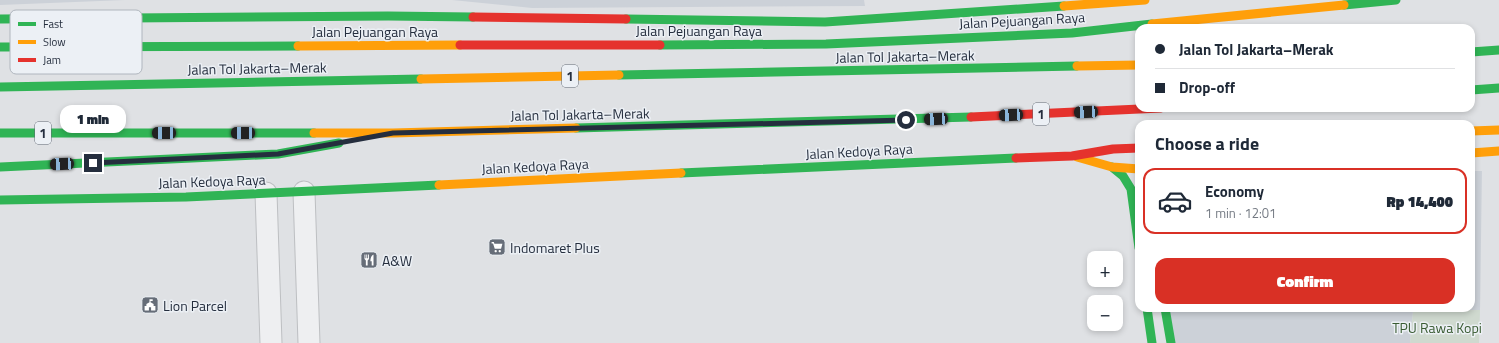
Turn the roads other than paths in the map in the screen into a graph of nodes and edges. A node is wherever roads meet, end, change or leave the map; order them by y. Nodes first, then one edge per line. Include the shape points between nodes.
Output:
1 (1145, 0) edge
2 (1396, 0) edge
3 (1116, 12) edge
4 (142, 18) edge
5 (0, 19) edge
6 (10, 19) edge
7 (142, 46) edge
8 (0, 47) edge
9 (10, 47) edge
10 (1499, 50) edge
11 (1475, 52) edge
12 (1135, 65) edge
13 (0, 87) edge
14 (1499, 88) edge
15 (1475, 90) edge
16 (1135, 109) edge
17 (1499, 130) edge
18 (1475, 131) edge
19 (0, 133) edge
20 (393, 133) junction
21 (1135, 148) edge
22 (1499, 151) edge
23 (1475, 153) edge
24 (1072, 156) junction
25 (0, 167) edge
26 (1112, 167) junction
27 (1135, 169) edge
28 (304, 192) junction
29 (266, 193) junction
30 (0, 200) edge
31 (1135, 218) edge
32 (1148, 312) edge
33 (1166, 312) edge
34 (271, 343) edge
35 (309, 343) edge
36 (1152, 343) edge
37 (1171, 343) edge

1 - 3 main road, Jalan Pejuangan Raya
2 - 3 main road, Jalan Pejuangan Raya
3 - 4 main road, Jalan Pejuangan Raya via 825,22 388,16
3 - 7 main road, Jalan Pejuangan Raya via 1072,33 826,44
5 - 6 main road, Jalan Pejuangan Raya
8 - 9 main road, Jalan Pejuangan Raya
10 - 11 main road
12 - 13 main road, Jalan Tol Jakarta–Merak / 1
14 - 15 main road
16 - 20 main road, Jalan Tol Jakarta–Merak / 1 via 921,119
17 - 18 main road
19 - 20 main road, Jalan Tol Jakarta–Merak / 1
20 - 25 main road via 278,154
21 - 24 main road, Jalan Kedoya Raya
22 - 23 main road
24 - 26 main road, Jalan Kedoya Raya
24 - 28 main road, Jalan Kedoya Raya
26 - 27 main road, Jalan Kedoya Raya
26 - 31 main road, Jalan Kedoya Raya via 1128,181
28 - 29 main road, Jalan Kedoya Raya
28 - 35 street
29 - 30 main road, Jalan Kedoya Raya
29 - 34 street
32 - 36 main road
33 - 37 main road

